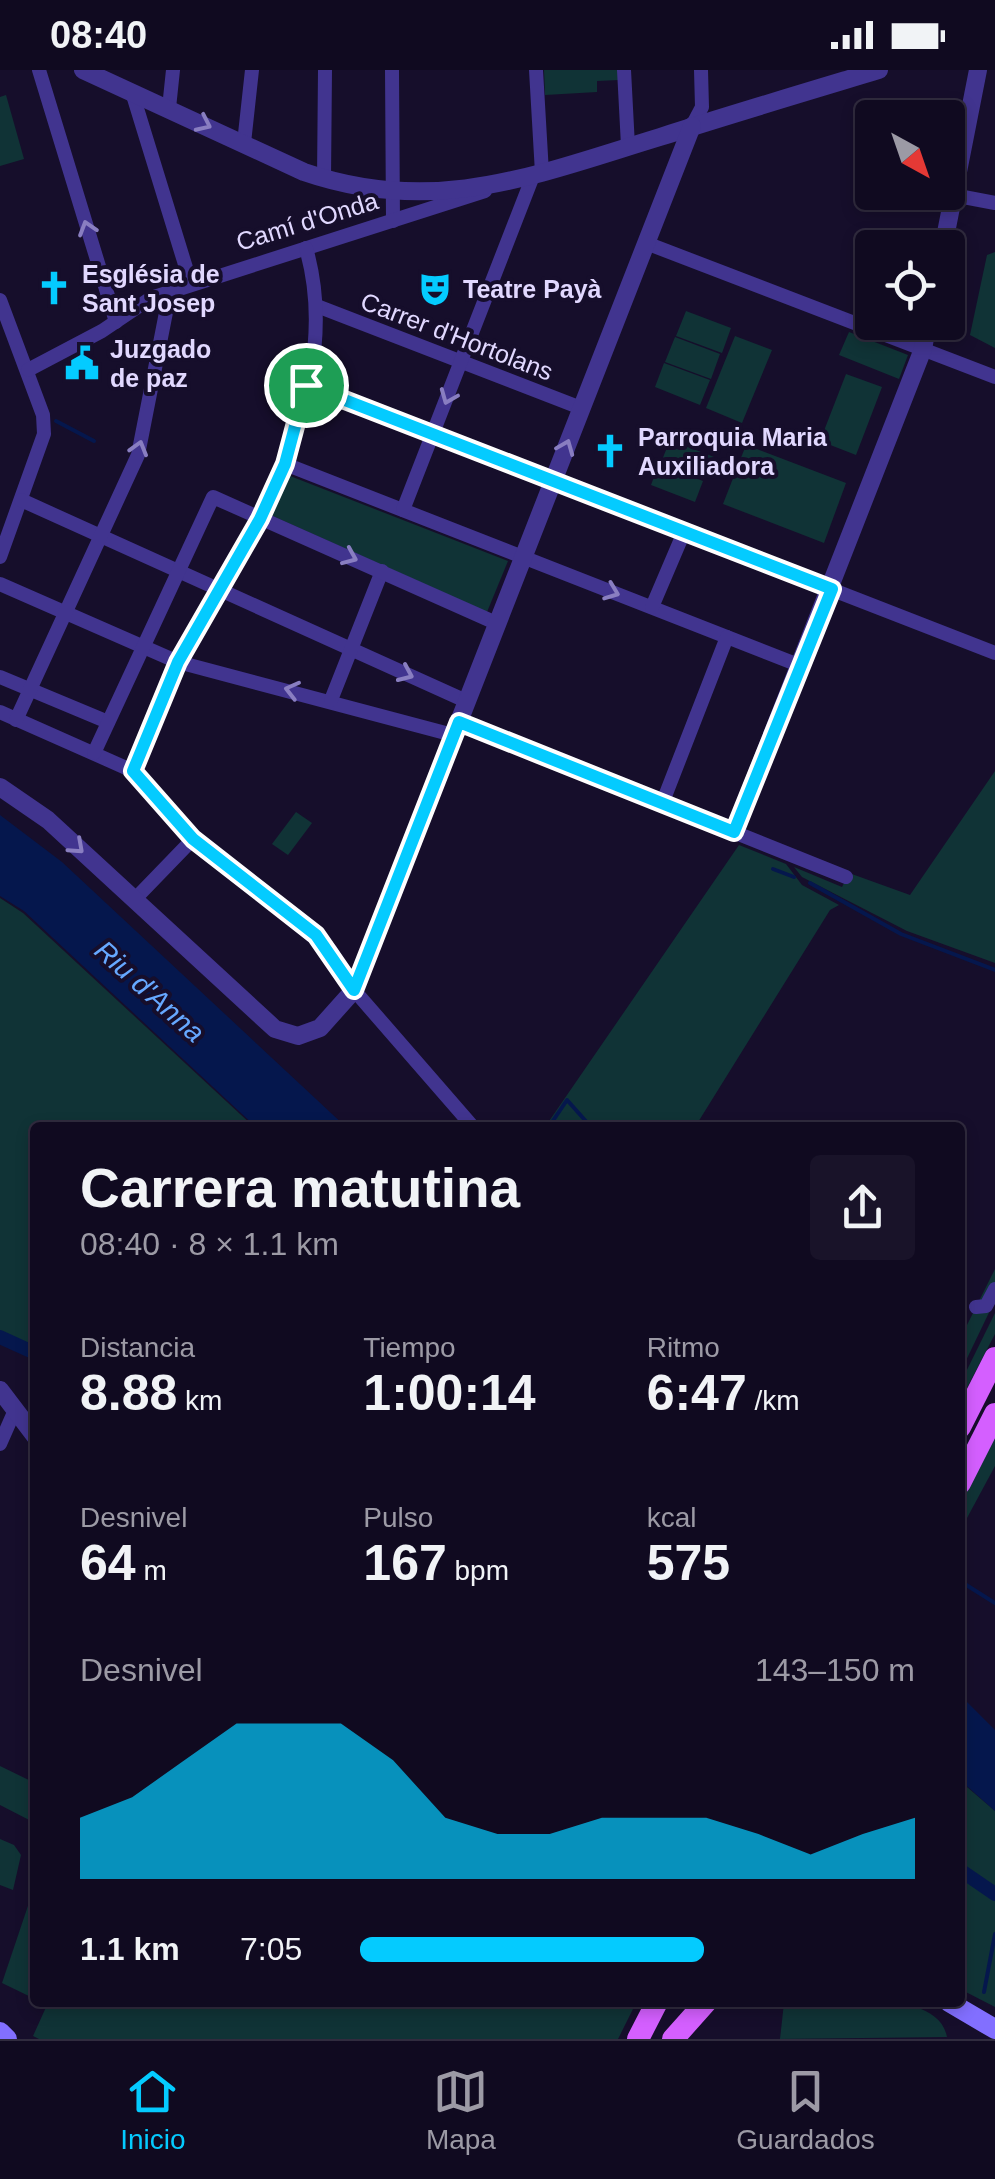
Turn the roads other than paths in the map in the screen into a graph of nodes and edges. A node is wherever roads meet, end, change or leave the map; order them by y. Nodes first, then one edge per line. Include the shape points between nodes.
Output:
1 (39, 70) edge
2 (83, 70) edge
3 (173, 70) edge
4 (252, 70) edge
5 (325, 70) edge
6 (392, 70) edge
7 (536, 70) edge
8 (624, 70) edge
9 (701, 70) edge
10 (878, 70) edge
11 (984, 73) edge
12 (103, 75) edge
13 (132, 92) junction
14 (702, 107) junction
15 (169, 108) junction
16 (725, 117) junction
17 (692, 126) junction
18 (244, 143) junction
19 (628, 146) junction
20 (965, 148) edge
21 (538, 174) junction
22 (324, 179) junction
23 (500, 186) junction
24 (391, 188) junction
25 (965, 197) edge
26 (995, 203) edge
27 (393, 221) junction
28 (646, 242) junction
29 (306, 248) junction
30 (191, 284) junction
31 (170, 292) junction
32 (0, 300) edge
33 (317, 306) junction
34 (116, 322) junction
35 (925, 340) edge
36 (923, 349) junction
37 (463, 361) junction
38 (28, 370) junction
39 (995, 377) edge
40 (306, 385) junction
41 (581, 408) junction
42 (432, 434) junction
43 (285, 464) junction
44 (552, 481) junction
45 (21, 500) junction
46 (403, 510) junction
47 (260, 519) junction
48 (684, 532) junction
49 (103, 538) junction
50 (0, 556) edge
51 (520, 558) junction
52 (382, 571) junction
53 (177, 572) junction
54 (0, 584) edge
55 (832, 589) junction
56 (221, 591) junction
57 (652, 607) junction
58 (66, 613) junction
59 (496, 623) junction
60 (728, 636) junction
61 (142, 648) junction
62 (349, 649) junction
63 (995, 652) edge
64 (178, 662) junction
65 (801, 666) junction
66 (0, 676) edge
67 (30, 690) junction
68 (330, 700) junction
69 (466, 701) junction
70 (0, 712) edge
71 (16, 720) junction
72 (108, 722) junction
73 (456, 729) junction
74 (94, 753) junction
75 (133, 771) junction
76 (0, 787) edge
77 (662, 804) junction
78 (734, 832) junction
79 (193, 839) junction
80 (846, 877) dead end
81 (134, 899) junction
82 (354, 990) junction
83 (469, 1122) edge
84 (995, 1289) edge
85 (976, 1307) dead end
86 (995, 1358) edge
87 (0, 1390) edge
88 (15, 1410) junction
89 (995, 1414) edge
90 (965, 1416) edge
91 (30, 1430) edge
92 (0, 1444) edge
93 (965, 1473) edge
94 (965, 2001) edge
95 (655, 2007) edge
96 (701, 2007) edge
97 (958, 2007) edge
98 (995, 2020) edge
99 (995, 2029) edge
100 (0, 2032) edge
101 (6, 2039) edge
102 (638, 2039) edge
103 (672, 2039) edge

34 -> 1 street
2 - 12 street, Camí d'Onda
3 - 15 street
4 - 18 street
5 - 22 street
6 - 24 street
7 - 21 street
8 - 19 street
9 - 14 street
10 - 16 street, Camí d'Onda
11 - 20 street
12 - 13 street, Camí d'Onda
13 - 15 street, Camí d'Onda
13 - 30 street
14 - 16 street
14 - 17 street
15 -> 18 street, Camí d'Onda
16 - 17 street, Camí d'Onda
17 - 19 street, Camí d'Onda
17 - 28 street
18 - 22 street, Camí d'Onda
19 - 21 street, Camí d'Onda
21 - 23 street, Camí d'Onda
21 - 37 street
22 - 24 street, Camí d'Onda
23 - 24 street, Camí d'Onda via 432,193
23 - 27 street, Camí d'Onda
24 - 27 street
25 - 26 street
27 - 29 street, Camí d'Onda
28 - 36 street
28 - 41 street
29 - 30 street, Camí d'Onda
29 - 33 street
30 - 31 street, Camí d'Onda
31 - 34 street, Camí d'Onda
49 -> 31 street via 138,455
32 - 38 street
33 - 37 street, Carrer d'Hortolans
33 - 40 street
34 - 38 street, Camí d'Onda
35 - 36 street
36 - 39 street
36 - 55 street
37 - 41 street, Carrer d'Hortolans
37 -> 42 street
38 - 45 street via 44,434
40 - 42 street
40 - 43 street
44 -> 41 street
42 - 44 street
42 - 46 street
43 - 46 street
43 - 47 street
44 - 48 street
44 - 51 street
45 - 49 street
45 - 50 street
46 - 51 street
47 -> 52 street
47 - 53 street via 213,497
47 - 56 street
48 - 55 street
48 - 57 street
49 - 53 street
49 - 58 street
51 -> 57 street
51 - 59 street
52 - 59 street
52 - 62 street
53 - 56 street
53 - 61 street
54 - 58 street
55 - 63 street
55 - 65 street
56 - 62 street
56 - 64 street
57 - 60 street
58 - 61 street
58 - 67 street
59 - 69 street
60 - 65 street
60 - 77 street
61 - 64 street
61 - 72 street
62 - 68 street
62 -> 69 street
68 -> 64 street
64 - 75 street
65 - 78 street
66 - 67 street
67 - 71 street
67 - 72 street
68 - 73 street
69 - 73 street
70 - 71 street
71 - 74 street
72 - 74 street
73 - 77 street
73 - 82 street
74 - 75 street
75 - 79 street
76 -> 81 street via 48,820
77 - 78 street
78 - 80 street
79 - 81 street
79 - 82 street via 316,935
81 - 82 street via 274,1029 298,1036 320,1028
82 - 83 street
84 - 85 street via 986,1306
86 - 90 main road
87 - 88 street
88 - 91 street
88 - 92 street
89 - 93 main road
94 - 98 main road
95 - 102 main road
96 - 103 main road
97 - 99 main road
100 - 101 main road

